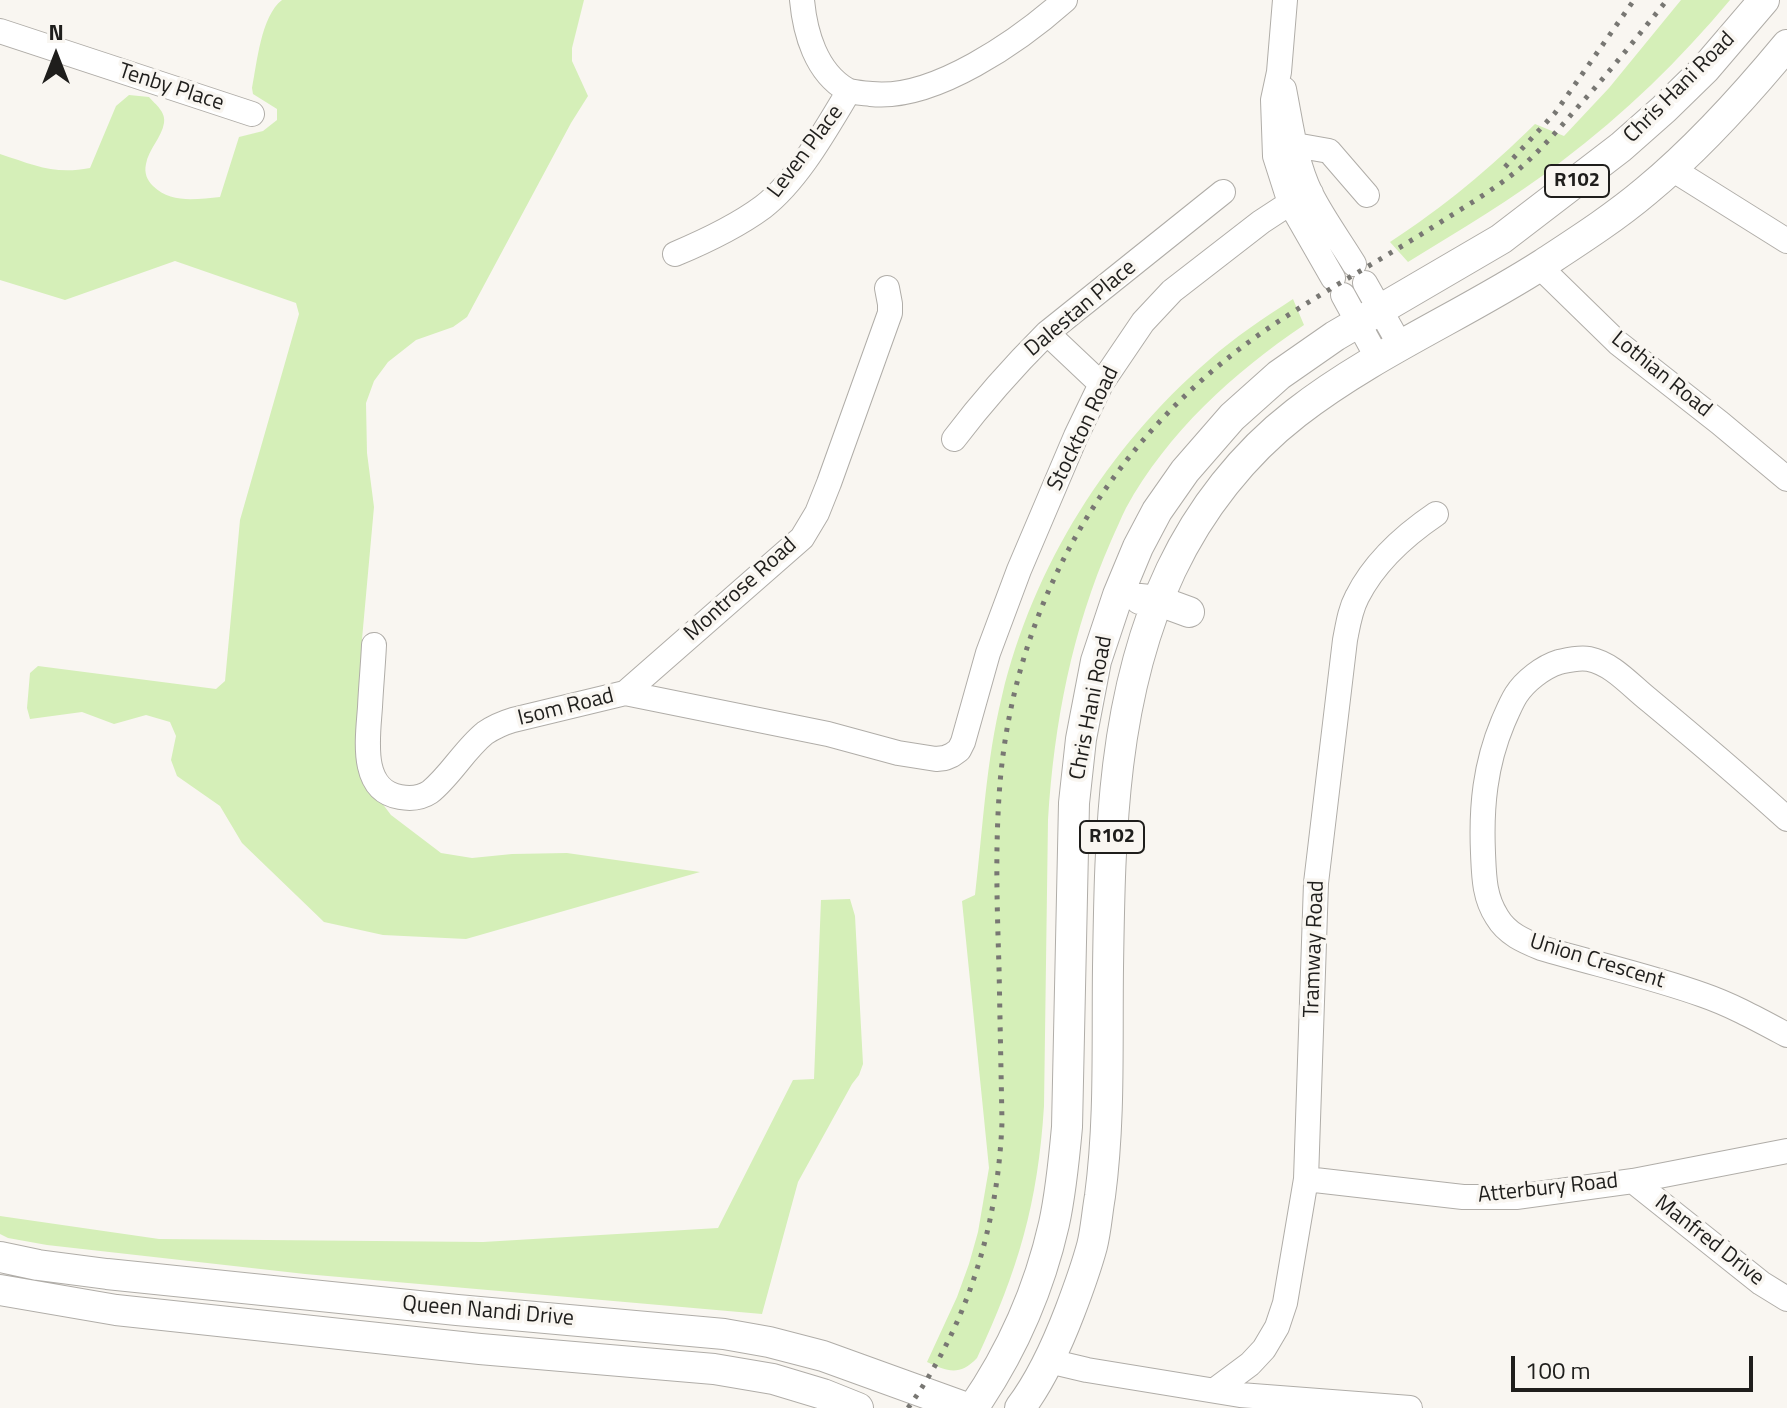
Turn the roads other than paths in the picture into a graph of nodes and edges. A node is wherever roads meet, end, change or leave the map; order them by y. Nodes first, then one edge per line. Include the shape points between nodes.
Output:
1 (802, 0) edge
2 (1065, 0) edge
3 (1285, 0) edge
4 (1764, 0) edge
5 (0, 31) edge
6 (1787, 45) edge
7 (1279, 72) junction
8 (849, 91) junction
9 (252, 114) dead end
10 (1295, 145) junction
11 (1672, 169) junction
12 (1223, 192) dead end
13 (1367, 195) dead end
14 (1300, 198) junction
15 (1787, 241) edge
16 (675, 254) dead end
17 (1539, 266) junction
18 (887, 288) dead end
19 (1369, 316) junction
20 (1047, 333) junction
21 (1389, 352) junction
22 (1101, 384) junction
23 (954, 439) dead end
24 (1787, 479) edge
25 (1436, 514) dead end
26 (1118, 595) junction
27 (1159, 601) junction
28 (1189, 612) dead end
29 (374, 645) dead end
30 (625, 693) junction
31 (963, 742) joint
32 (1787, 819) edge
33 (1071, 933) junction
34 (1108, 968) junction
35 (1787, 1035) edge
36 (1787, 1151) edge
37 (1306, 1179) junction
38 (1633, 1181) junction
39 (0, 1257) edge
40 (15, 1292) edge
41 (1787, 1299) edge
42 (0, 1303) edge
43 (1049, 1361) junction
44 (1213, 1399) edge
45 (858, 1408) edge
46 (967, 1408) edge
47 (973, 1408) edge
48 (1020, 1408) edge
49 (1410, 1408) edge

1 - 8 street via 817,56
2 - 8 street via 1009,45 955,74 911,90 879,95
3 - 7 street
4 - 19 main road, Chris Hani Road / R102 via 1705,69 1621,147 1501,239
5 - 9 street, Tenby Place
6 - 11 main road, Chris Hani Road / R102
7 - 10 street
7 - 14 street via 1273,100 1275,156
8 - 16 street, Leven Place via 781,191 724,232
10 - 13 street via 1329,151
10 - 14 street
11 - 15 street
11 - 17 main road, Chris Hani Road / R102
12 - 20 street, Dalestan Place
14 - 19 street via 1338,287
14 - 19 street via 1360,273
14 - 22 street, Stockton Road via 1172,291
17 - 21 main road, Chris Hani Road / R102
17 - 24 street, Lothian Road via 1618,343
18 - 30 street, Montrose Road via 890,313 817,513 802,538
19 - 21 street
19 - 26 main road, Chris Hani Road / R102 via 1279,375 1232,417 1157,511
20 - 22 street
20 - 23 street, Dalestan Place
21 - 27 main road, Chris Hani Road / R102 via 1296,413 1233,472 1187,540
22 - 31 street, Stockton Road via 1019,570
25 - 37 street, Tramway Road via 1377,566 1357,597 1345,640 1316,883
26 - 27 main road
26 - 33 main road, Chris Hani Road / R102 via 1096,661 1081,739
27 - 28 main road
27 - 34 main road, Chris Hani Road / R102 via 1143,641 1116,769
29 - 30 street, Isom Road via 367,754 384,791 398,797 427,794 497,726
30 - 31 street, Isom Road via 936,759 952,755
32 - 35 street, Union Crescent via 1616,673 1586,659 1552,665 1517,693 1488,766 1482,816 1487,897 1510,932 1541,948 1705,996
33 - 34 main road via 1081,954
33 - 47 main road, Chris Hani Road / R102 via 1067,1127 1054,1225 1021,1323
34 - 43 main road, Chris Hani Road / R102 via 1108,1097 1095,1227
36 - 38 street, Atterbury Road
37 - 38 street, Atterbury Road via 1488,1198
37 - 44 street, Tramway Road via 1277,1327 1264,1349
38 - 41 street, Manfred Drive
39 - 46 main road, Queen Nandi Drive via 107,1274 724,1334 823,1356
40 - 42 main road
40 - 45 main road, Queen Nandi Drive via 116,1310 714,1369 773,1379
43 - 44 street
43 - 48 main road, Chris Hani Road / R102
44 - 49 street

